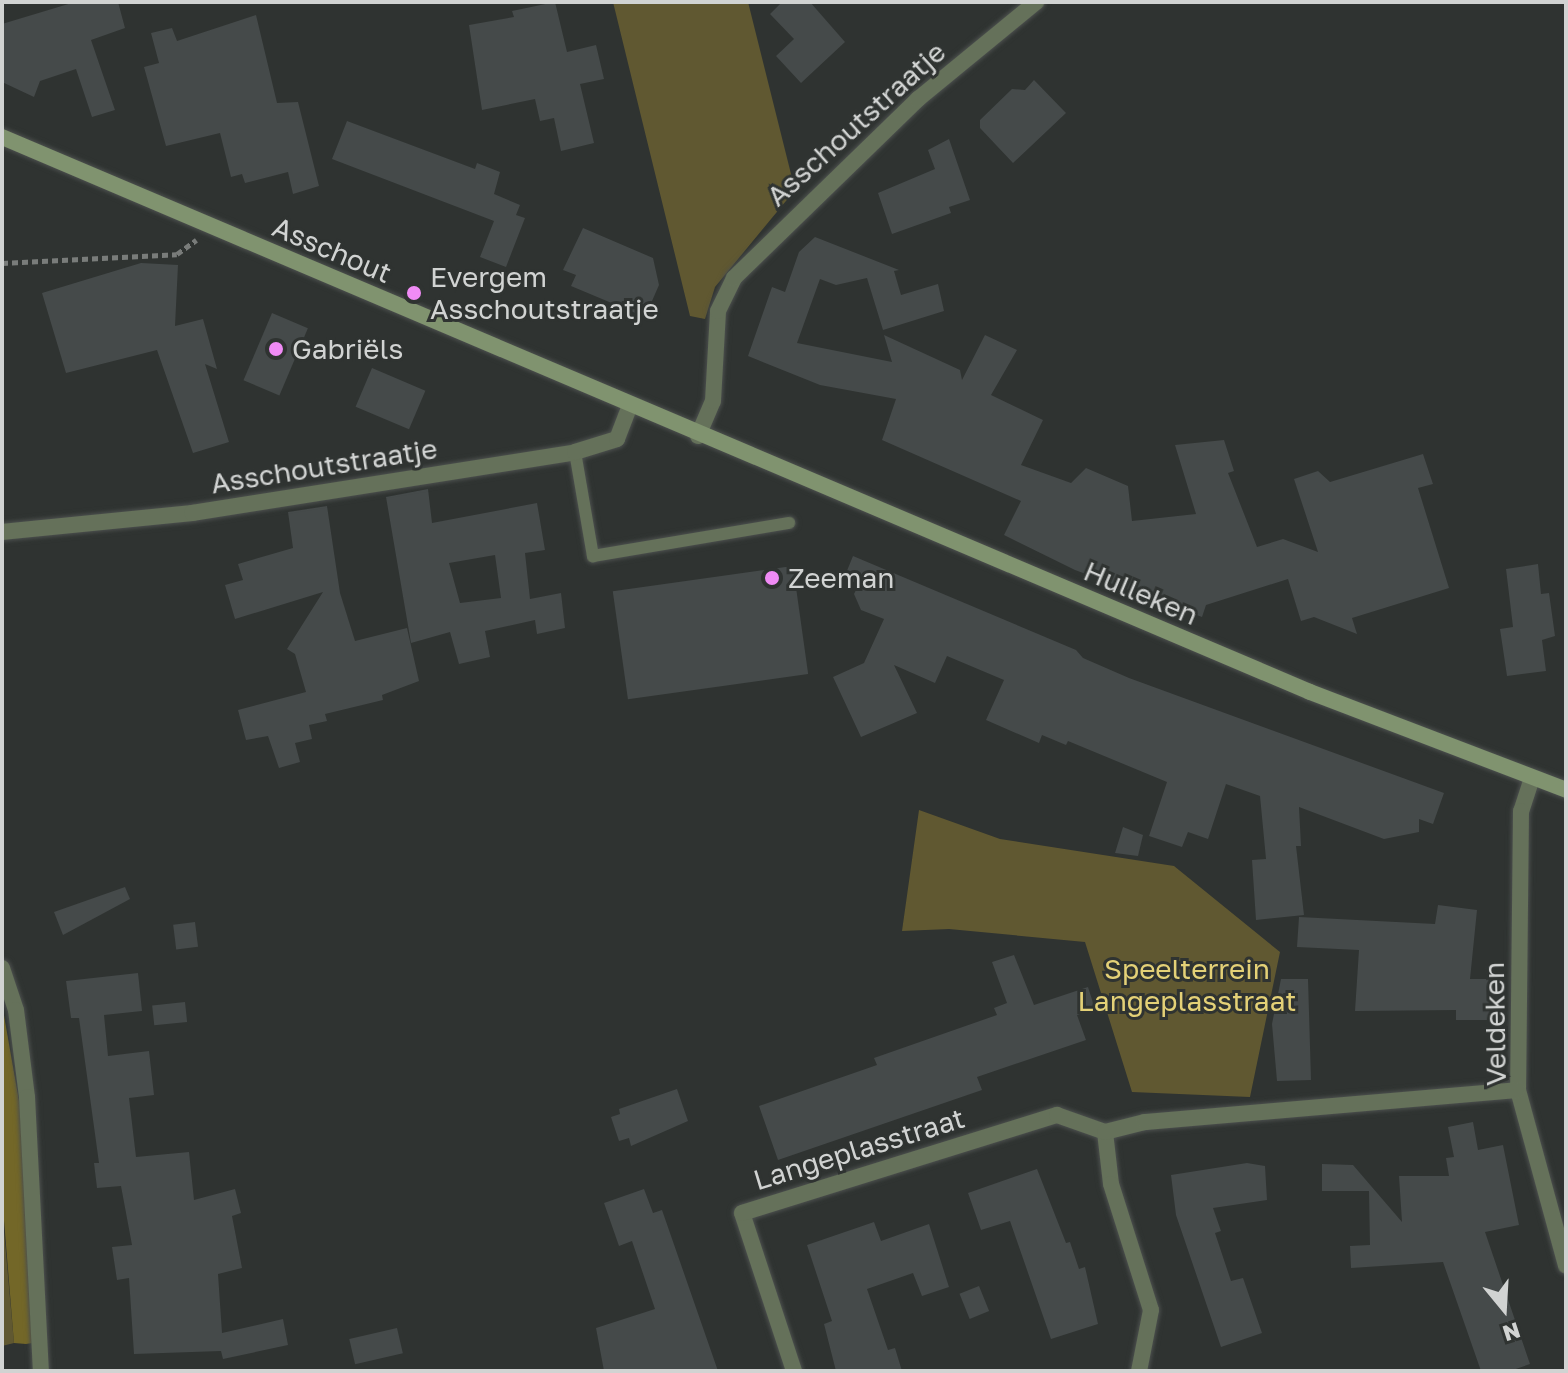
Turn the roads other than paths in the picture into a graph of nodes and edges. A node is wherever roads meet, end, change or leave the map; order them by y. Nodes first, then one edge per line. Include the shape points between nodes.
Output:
1 (1036, 2) edge
2 (2, 137) edge
3 (629, 407) junction
4 (698, 436) junction
5 (575, 452) junction
6 (789, 523) dead end
7 (2, 532) edge
8 (1532, 778) junction
9 (1566, 790) edge
10 (2, 968) edge
11 (1518, 1090) junction
12 (1105, 1132) junction
13 (1566, 1266) edge
14 (41, 1371) edge
15 (794, 1371) edge
16 (1139, 1371) edge

1 - 4 street, Asschoutstraatje via 918,99 734,278 718,311 713,401
2 - 3 main road, Asschout
3 - 4 main road, Asschout
3 - 5 street, Asschoutstraatje via 617,439
4 - 8 main road, Hulleken via 1310,692
5 - 6 lane via 593,556
5 - 7 street, Asschoutstraatje via 192,513
8 - 9 main road, Hulleken
8 - 11 street, Veldeken via 1521,811
10 - 14 street via 16,1010 27,1097
11 - 12 street via 1145,1122
11 - 13 street, Veldeken
12 - 15 street, Langeplasstraat via 1057,1115 742,1213
12 - 16 street via 1111,1184 1151,1310

